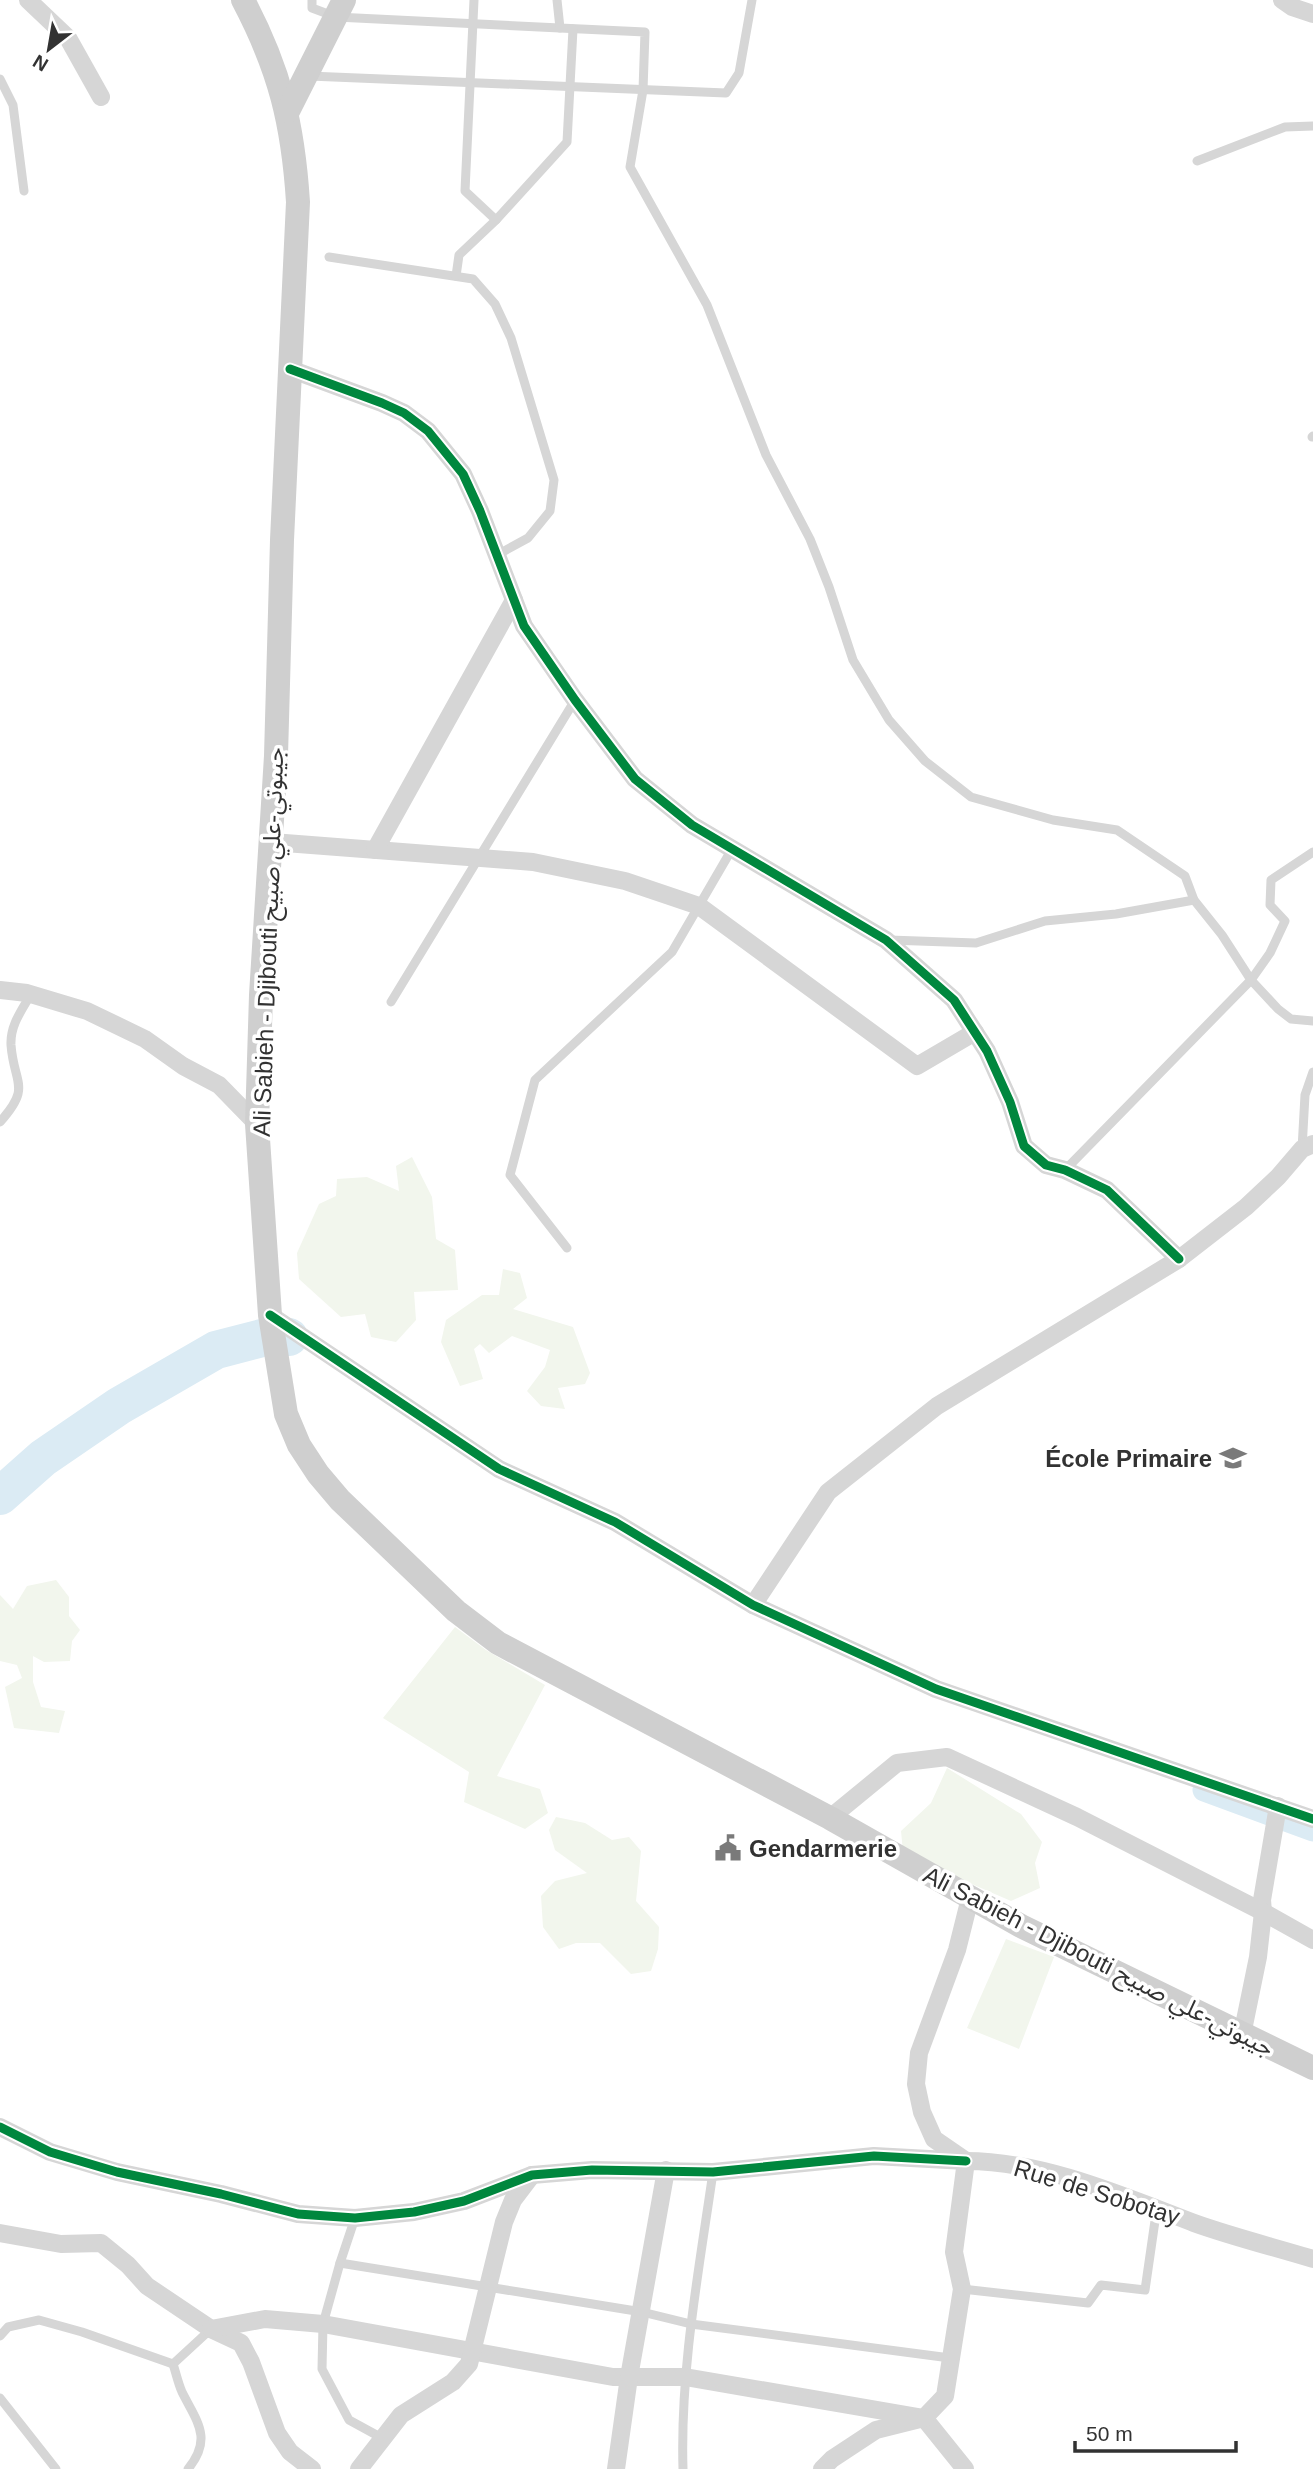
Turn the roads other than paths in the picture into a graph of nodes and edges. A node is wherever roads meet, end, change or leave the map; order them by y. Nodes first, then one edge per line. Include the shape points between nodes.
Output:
1 (28, 0) edge
2 (243, 0) edge
3 (312, 0) edge
4 (474, 0) edge
5 (557, 0) edge
6 (752, 0) edge
7 (1282, 0) edge
8 (340, 8) edge
9 (1313, 13) edge
10 (473, 24) junction
11 (560, 28) junction
12 (573, 29) junction
13 (307, 76) junction
14 (0, 79) edge
15 (470, 83) junction
16 (570, 87) junction
17 (643, 90) junction
18 (101, 97) dead end
19 (288, 111) junction
20 (1313, 126) edge
21 (1196, 161) dead end
22 (24, 191) dead end
23 (496, 220) junction
24 (329, 257) dead end
25 (456, 276) junction
26 (290, 369) junction
27 (498, 555) junction
28 (514, 600) junction
29 (575, 700) junction
30 (272, 842) junction
31 (732, 849) junction
32 (375, 850) junction
33 (1313, 852) edge
34 (479, 858) junction
35 (1194, 900) junction
36 (699, 906) junction
37 (886, 940) junction
38 (1251, 980) junction
39 (0, 990) edge
40 (31, 994) junction
41 (391, 1002) dead end
42 (1313, 1021) edge
43 (975, 1032) junction
44 (1313, 1072) edge
45 (0, 1122) edge
46 (257, 1124) junction
47 (1308, 1147) edge
48 (1065, 1170) junction
49 (567, 1248) dead end
50 (1179, 1259) junction
51 (270, 1315) junction
52 (753, 1605) junction
53 (1278, 1806) junction
54 (830, 1818) junction
55 (1313, 1819) edge
56 (970, 1898) junction
57 (1263, 1912) junction
58 (1313, 1940) edge
59 (1242, 2035) junction
60 (1313, 2068) edge
61 (0, 2127) edge
62 (966, 2161) junction
63 (666, 2170) junction
64 (713, 2172) junction
65 (532, 2175) junction
66 (1157, 2207) junction
67 (355, 2218) junction
68 (0, 2233) edge
69 (1313, 2259) edge
70 (340, 2263) junction
71 (489, 2286) junction
72 (962, 2289) junction
73 (642, 2312) junction
74 (691, 2324) junction
75 (323, 2325) junction
76 (211, 2329) junction
77 (0, 2336) edge
78 (472, 2351) junction
79 (950, 2358) junction
80 (173, 2364) junction
81 (629, 2377) junction
82 (685, 2377) junction
83 (0, 2398) edge
84 (924, 2418) junction
85 (382, 2438) junction
86 (56, 2469) edge
87 (188, 2469) edge
88 (312, 2469) edge
89 (359, 2469) edge
90 (617, 2469) edge
91 (683, 2469) edge
92 (822, 2469) edge
93 (965, 2469) edge

1 - 18 street via 68,38
2 - 19 main road, Ali Sabieh - Djibouti جيبوتي-علي صبيح via 261,33
3 - 8 lane via 312,8
4 - 10 lane
5 - 11 lane
6 - 17 lane via 739,73 726,93
7 - 9 street
8 - 10 lane
8 - 13 main road
10 - 11 lane
10 - 15 lane
11 - 12 lane
12 - 16 lane
12 - 17 lane via 645,32
13 - 15 lane
13 - 19 main road
14 - 22 lane via 13,105
15 - 16 lane
15 - 23 lane via 465,191
16 - 17 lane
16 - 23 lane via 567,142
17 - 35 lane via 630,167 707,305 766,455 810,539 853,660 889,720 925,761 971,797 1053,820 1117,830 1185,876
19 - 26 main road, Ali Sabieh - Djibouti جيبوتي-علي صبيح via 298,202
20 - 21 lane via 1285,127
23 - 25 lane via 459,255
24 - 25 lane
25 - 27 lane via 473,279 495,304 512,338 554,480 550,511 528,538
26 - 27 street via 393,408 428,431 463,474
26 - 30 main road, Ali Sabieh - Djibouti جيبوتي-علي صبيح
27 - 28 street
28 - 29 street via 524,626
28 - 32 street
29 - 31 street via 635,779 692,825
29 - 34 lane
30 - 32 street
30 - 46 main road, Ali Sabieh - Djibouti جيبوتي-علي صبيح
31 - 36 lane
31 - 37 street
32 - 34 street
33 - 38 lane via 1270,880 1270,905 1285,922
34 - 36 street via 533,862 625,881
34 - 41 lane
35 - 37 lane via 1045,921 976,943
35 - 38 lane
36 - 43 street via 917,1066
36 - 49 lane via 672,952 535,1080 510,1175
37 - 43 street via 954,1000
38 - 42 lane via 1291,1020
38 - 48 lane
39 - 40 street
40 - 45 lane via 14,1023 11,1045 19,1087 15,1105
40 - 46 street via 87,1011 145,1039 219,1085
43 - 48 street via 1010,1102 1024,1146 1046,1165
44 - 47 lane via 1305,1095
46 - 51 main road, Ali Sabieh - Djibouti جيبوتي-علي صبيح
47 - 50 street via 1246,1207
48 - 50 street via 1107,1190
50 - 52 street via 937,1406 828,1492
51 - 52 street via 499,1469 615,1522
51 - 54 main road, Ali Sabieh - Djibouti جيبوتي-علي صبيح via 286,1415 299,1445 340,1500 440,1597 498,1643
52 - 53 street via 936,1689
53 - 55 street
53 - 57 street
54 - 56 main road, Ali Sabieh - Djibouti جيبوتي-علي صبيح
54 - 57 street via 897,1763 947,1757
56 - 59 main road, Ali Sabieh - Djibouti جيبوتي-علي صبيح
56 - 62 street via 957,1950 919,2053 916,2084 934,2139
57 - 58 street
57 - 59 street
59 - 60 main road, Ali Sabieh - Djibouti جيبوتي-علي صبيح
61 - 67 street, Rue de Sobotay via 50,2152 117,2172 298,2214
62 - 64 street, Rue de Sobotay via 874,2156
62 - 66 street, Rue de Sobotay via 994,2161 1043,2171
62 - 72 street via 954,2252
63 - 64 street, Rue de Sobotay
63 - 65 street, Rue de Sobotay
63 - 73 street
64 - 74 lane
65 - 67 street, Rue de Sobotay via 464,2201
65 - 71 street via 513,2200 504,2222
66 - 69 street, Rue de Sobotay
66 - 72 lane via 1145,2290 1101,2285 1088,2303
67 - 70 lane
68 - 76 street via 61,2244 101,2244 147,2286
70 - 71 lane
70 - 75 lane
71 - 73 lane
71 - 78 street
72 - 79 street
73 - 74 lane
73 - 81 street
74 - 79 lane
74 - 82 lane
75 - 76 street via 265,2319
75 - 78 street
75 - 85 lane via 322,2369 330,2385 349,2420
76 - 80 lane
76 - 88 street via 241,2343 277,2433 290,2452
77 - 80 lane via 8,2327 39,2320
78 - 81 street
78 - 85 street via 469,2364 453,2382 401,2415
79 - 84 street via 945,2396
80 - 87 lane via 201,2434 201,2446
81 - 82 street
81 - 90 street
82 - 84 street
82 - 91 lane
83 - 86 lane
84 - 92 street via 876,2430
84 - 93 street
85 - 89 street

